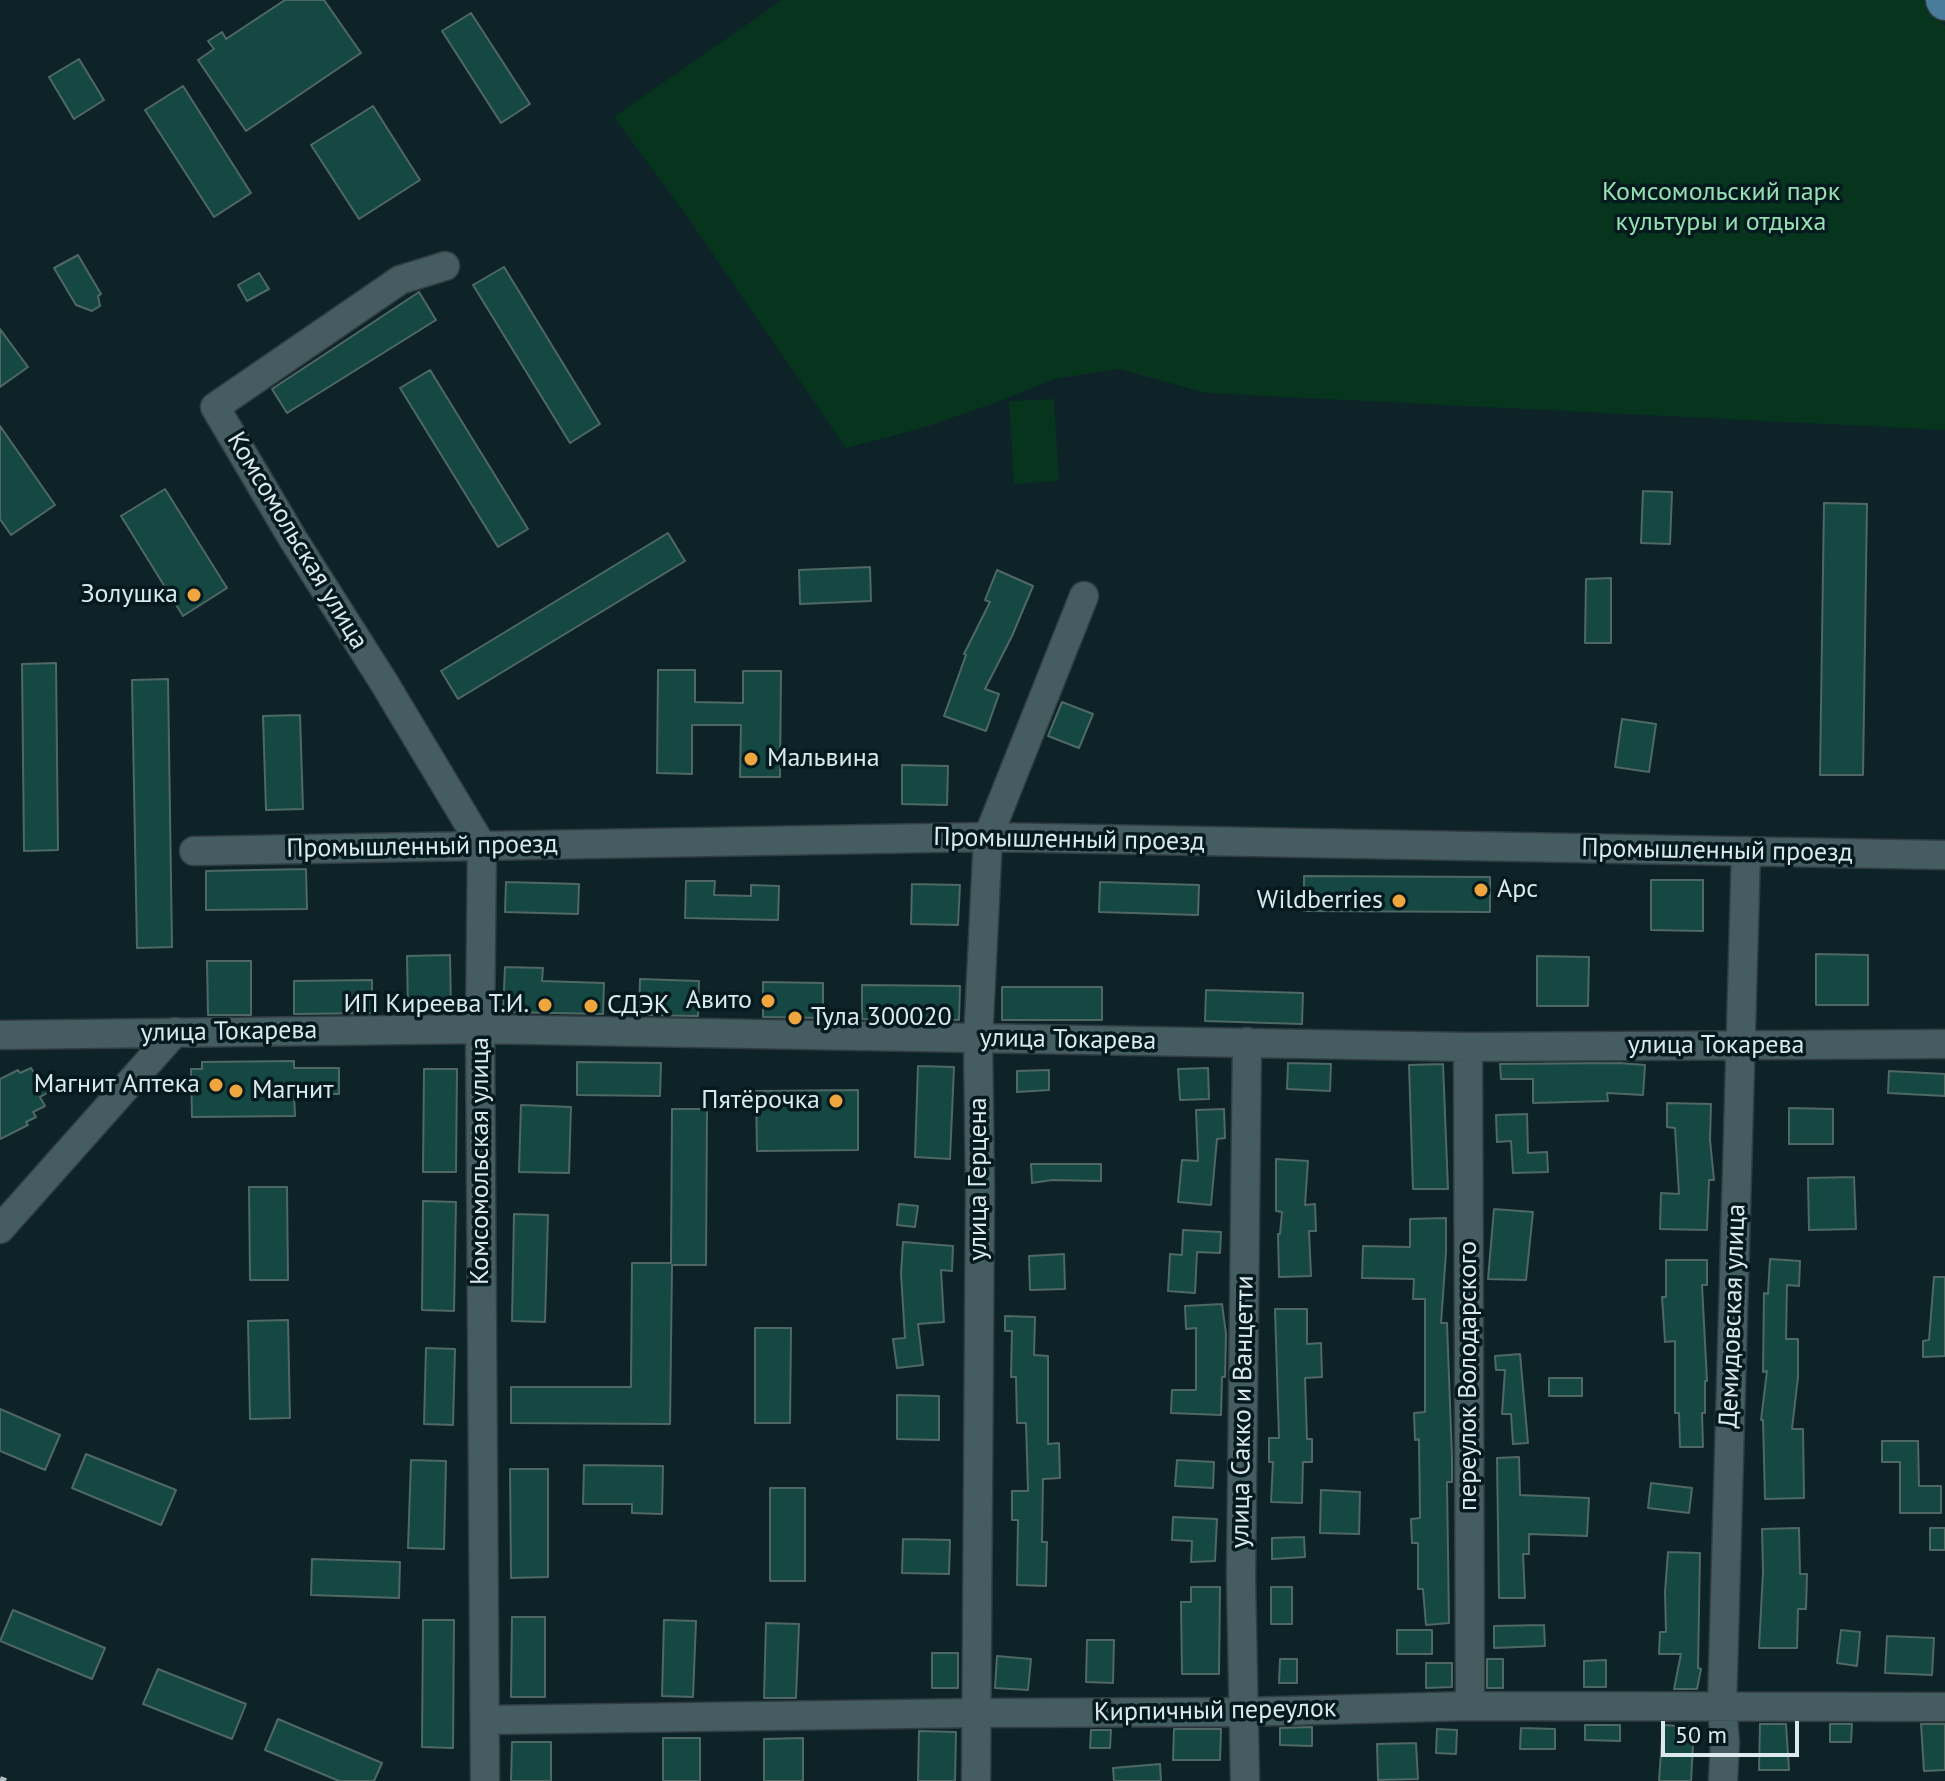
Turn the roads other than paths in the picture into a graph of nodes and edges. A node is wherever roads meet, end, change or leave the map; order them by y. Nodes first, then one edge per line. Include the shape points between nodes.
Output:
1 (445, 266) dead end
2 (1084, 596) dead end
3 (988, 837) junction
4 (482, 846) junction
5 (194, 851) dead end
6 (1746, 851) junction
7 (1945, 855) edge
8 (480, 1029) junction
9 (175, 1032) junction
10 (0, 1035) edge
11 (978, 1040) junction
12 (1247, 1042) junction
13 (1945, 1044) edge
14 (1740, 1045) junction
15 (1468, 1047) junction
16 (0, 1229) edge
17 (1470, 1706) junction
18 (1722, 1706) junction
19 (1945, 1707) edge
20 (1243, 1712) junction
21 (976, 1713) junction
22 (485, 1720) junction
23 (485, 1781) edge
24 (976, 1781) edge
25 (1245, 1781) edge
26 (1723, 1781) edge

1 - 4 street, Комсомольская улица via 400,280 215,407
2 - 3 street, улица Герцена
3 - 4 street, Промышленный проезд
3 - 6 street, Промышленный проезд
3 - 11 street, улица Герцена
4 - 5 street, Промышленный проезд
4 - 8 street, Комсомольская улица
6 - 7 street, Промышленный проезд
6 - 14 street, Демидовская улица
8 - 9 street, улица Токарева
8 - 11 street, улица Токарева
8 - 22 street, Комсомольская улица
9 - 10 street, улица Токарева
9 - 16 street
11 - 12 street, улица Токарева
11 - 21 street, улица Герцена
12 - 15 street, улица Токарева
12 - 20 street, улица Сакко и Ванцетти
13 - 14 street, улица Токарева
14 - 15 street, улица Токарева
14 - 18 street, Демидовская улица
15 - 17 street, переулок Володарского
17 - 18 street, Кирпичный переулок
17 - 20 street, Кирпичный переулок
18 - 19 street, Кирпичный переулок
18 - 26 street, Демидовская улица
20 - 21 street, Кирпичный переулок
20 - 25 street, улица Сакко и Ванцетти
21 - 22 street, Кирпичный переулок
21 - 24 street, улица Герцена
22 - 23 street, Комсомольская улица

